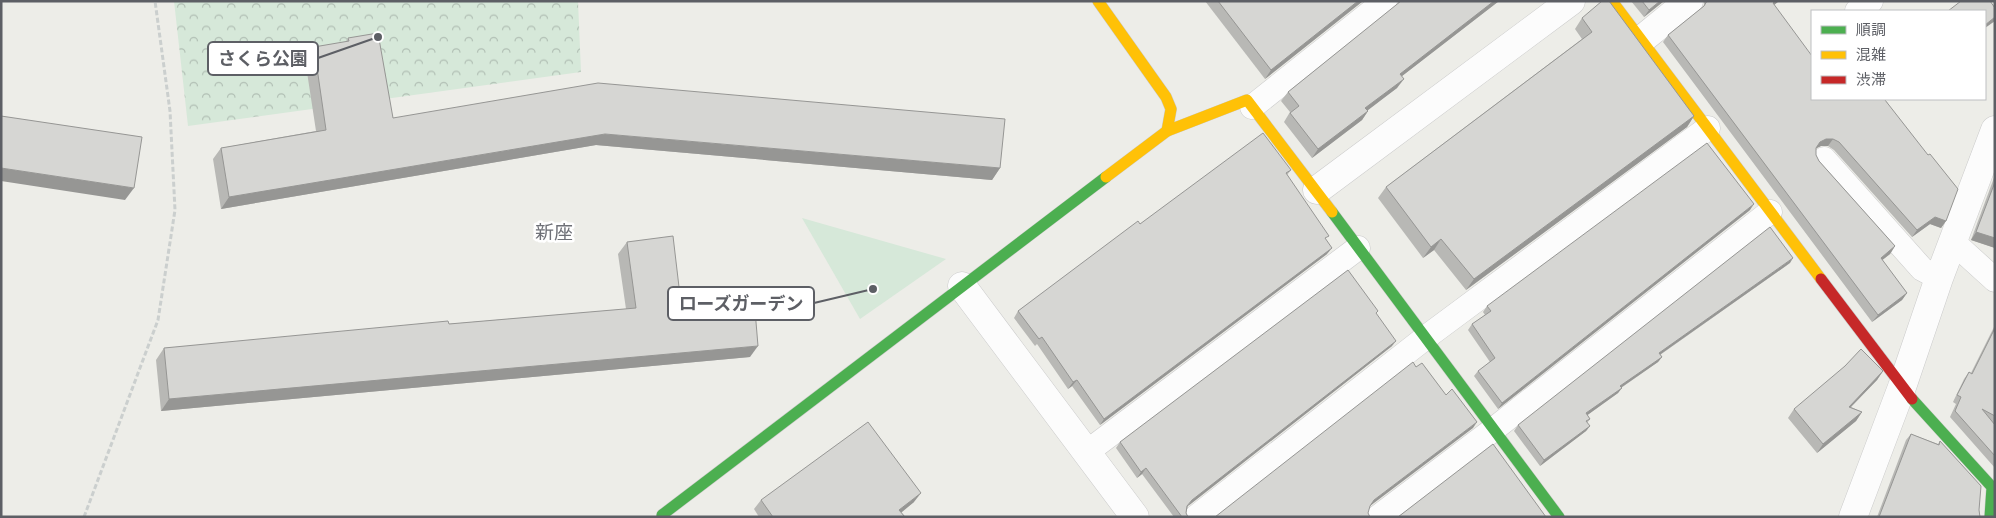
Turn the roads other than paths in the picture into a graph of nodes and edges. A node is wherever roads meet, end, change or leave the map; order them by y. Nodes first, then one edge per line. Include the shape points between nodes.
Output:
1 (1098, 1) edge
2 (1385, 1) edge
3 (1571, 1) edge
4 (1612, 1) edge
5 (1690, 1) edge
6 (1870, 1) edge
7 (1859, 10) edge
8 (1641, 40) junction
9 (1252, 107) junction
10 (1708, 128) junction
11 (1995, 130) edge
12 (1167, 131) junction
13 (1824, 159) dead end
14 (1317, 190) junction
15 (1770, 212) junction
16 (1953, 242) junction
17 (1358, 248) junction
18 (1938, 278) junction
19 (1995, 280) edge
20 (962, 286) junction
21 (1425, 338) junction
22 (1902, 387) junction
23 (1494, 429) junction
24 (1086, 452) junction
25 (662, 517) edge
26 (1136, 517) edge
27 (1196, 517) edge
28 (1378, 517) edge
29 (1559, 517) edge
30 (1853, 517) edge
31 (1990, 517) edge

1 - 12 street via 1166,97 1171,109
2 - 9 lane
3 - 14 street
4 - 8 street
5 - 8 street
6 - 7 lane
8 - 10 street
9 - 12 street via 1247,100
9 - 14 street
10 - 15 street
10 - 21 lane
11 - 16 street
12 - 20 street
13 - 18 lane via 1922,269
14 - 17 street
15 - 22 street
15 - 23 lane
16 - 18 street
16 - 19 lane
17 - 21 street
17 - 24 lane
18 - 22 street
20 - 24 street
20 - 25 street
21 - 23 street
21 - 27 lane
22 - 30 street
22 - 31 street via 1992,487
23 - 28 lane
23 - 29 street
24 - 26 street

